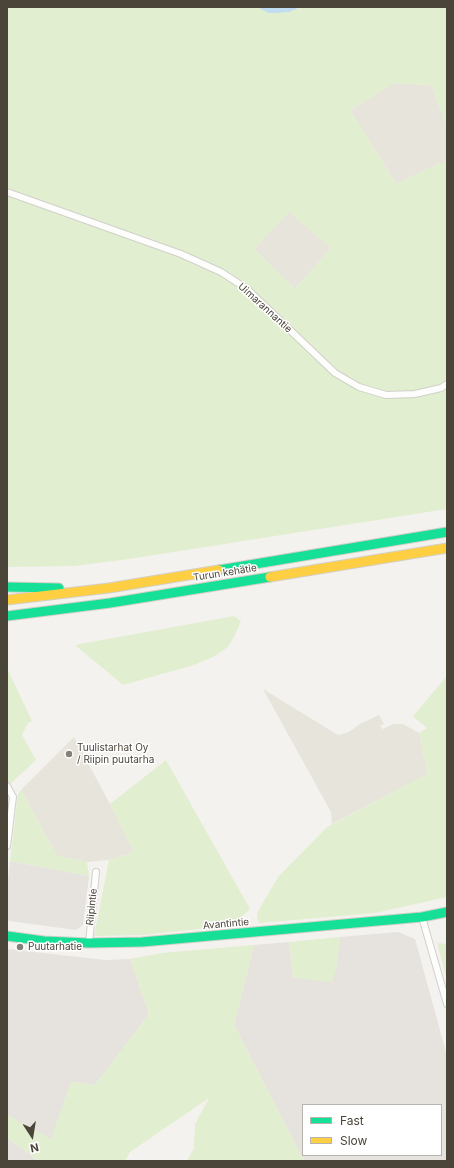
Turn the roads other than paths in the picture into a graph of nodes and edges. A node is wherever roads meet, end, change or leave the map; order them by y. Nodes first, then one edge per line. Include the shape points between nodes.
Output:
1 (7, 192) edge
2 (447, 384) edge
3 (447, 532) edge
4 (447, 548) edge
5 (7, 587) edge
6 (109, 588) junction
7 (7, 600) edge
8 (7, 617) edge
9 (7, 786) edge
10 (7, 846) edge
11 (96, 872) dead end
12 (447, 912) edge
13 (422, 917) junction
14 (7, 936) edge
15 (89, 943) junction
16 (447, 1004) edge

1 - 2 street, Uimarannantie via 181,254 221,272 247,289 335,373 359,387 386,395 416,394
3 - 6 main road, Turun kehätie
4 - 8 main road, Turun kehätie via 110,603
5 - 6 main road
6 - 7 main road, Turun kehätie
9 - 10 street via 13,797
11 - 15 street, Riipintie
12 - 13 main road, Avantintie
13 - 15 main road, Avantintie via 142,942
13 - 16 street
14 - 15 main road, Avantintie

